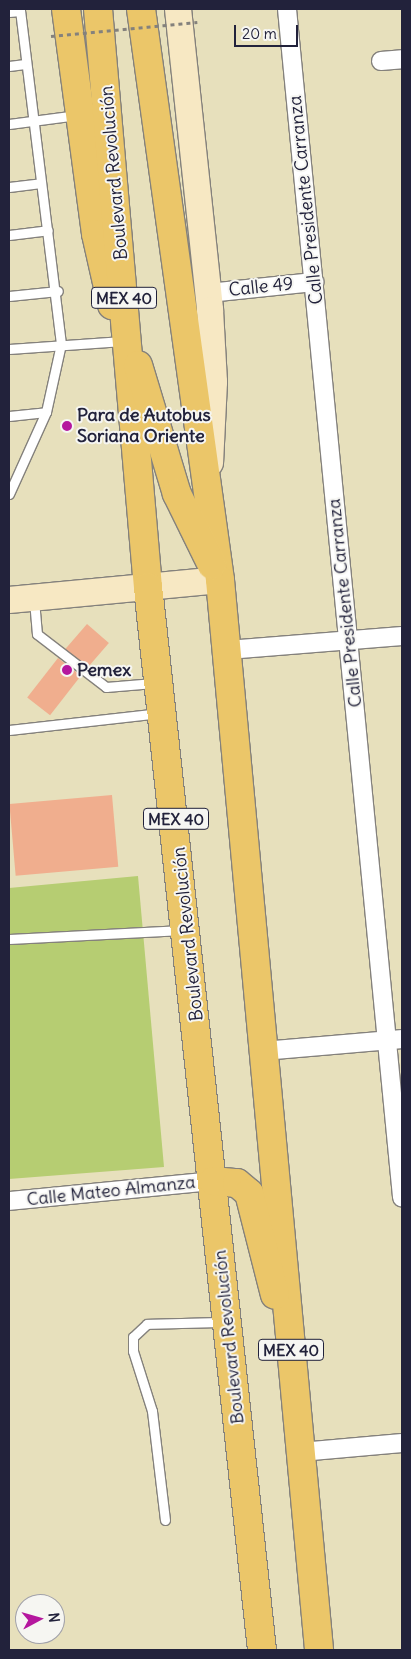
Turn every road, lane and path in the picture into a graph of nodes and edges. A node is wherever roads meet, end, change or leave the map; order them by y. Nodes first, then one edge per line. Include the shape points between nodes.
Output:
1 (66, 9) edge
2 (98, 9) edge
3 (140, 9) edge
4 (287, 9) edge
5 (20, 10) edge
6 (9, 12) edge
7 (188, 15) edge
8 (51, 36) dead end
9 (402, 59) edge
10 (382, 61) dead end
11 (25, 64) junction
12 (9, 66) edge
13 (80, 115) junction
14 (32, 121) junction
15 (9, 124) edge
16 (41, 183) junction
17 (9, 187) edge
18 (48, 230) junction
19 (9, 236) edge
20 (314, 282) junction
21 (58, 291) junction
22 (208, 293) junction
23 (9, 296) edge
24 (127, 341) junction
25 (61, 344) junction
26 (9, 349) edge
27 (46, 412) junction
28 (9, 416) edge
29 (20, 461) junction
30 (9, 462) edge
31 (207, 489) junction
32 (9, 494) edge
33 (220, 580) junction
34 (148, 587) junction
35 (21, 599) edge
36 (402, 636) edge
37 (348, 640) junction
38 (227, 650) junction
39 (160, 683) junction
40 (163, 713) junction
41 (9, 730) edge
42 (188, 930) junction
43 (9, 939) edge
44 (395, 1039) edge
45 (263, 1051) junction
46 (213, 1181) junction
47 (402, 1197) edge
48 (9, 1201) edge
49 (228, 1322) junction
50 (289, 1331) junction
51 (402, 1443) edge
52 (301, 1452) junction
53 (165, 1520) dead end
54 (262, 1650) edge
55 (319, 1650) edge

1 - 13 main road
2 - 24 main road, Boulevard Revolución / MEX 40
3 - 31 main road, MEX 40
4 - 20 street, Calle Presidente Carranza
5 - 6 lane
5 - 11 lane
7 - 8 path, bridge
7 - 22 main road
9 - 10 street
11 - 12 lane
11 - 14 lane
13 - 14 lane
13 - 24 main road via 106,287
14 - 15 lane
14 - 16 lane
16 - 17 lane
16 - 18 lane
18 - 19 lane
18 - 21 lane
20 - 22 street, Calle 49
20 - 37 street, Calle Presidente Carranza
21 - 23 lane
21 - 25 lane
22 - 31 main road via 214,408
24 - 25 lane
24 - 33 main road via 152,400 188,522
24 - 34 main road, Boulevard Revolución / MEX 40
25 - 26 lane
25 - 27 lane
27 - 28 lane
27 - 29 lane
29 - 30 lane
29 - 32 lane
31 - 33 main road, MEX 40
33 - 34 main road
33 - 38 main road, MEX 40
34 - 35 main road
34 - 39 main road, Boulevard Revolución / MEX 40
35 - 39 lane via 37,634 106,687
36 - 37 street
37 - 38 street
37 - 44 street, Calle Presidente Carranza
38 - 45 main road, MEX 40
39 - 40 main road, Boulevard Revolución / MEX 40
40 - 41 lane
40 - 42 main road, Boulevard Revolución / MEX 40
42 - 43 lane
42 - 46 main road, Boulevard Revolución / MEX 40
44 - 45 street
44 - 47 street, Calle Presidente Carranza
45 - 50 main road, MEX 40
46 - 48 street, Calle Mateo Almanza
46 - 49 main road, Boulevard Revolución / MEX 40
46 - 50 main road via 237,1183 249,1193 264,1263
49 - 53 lane via 147,1324 133,1337 133,1351 152,1411
49 - 54 main road, Boulevard Revolución / MEX 40
50 - 52 main road, MEX 40
51 - 52 street
52 - 55 main road, MEX 40

